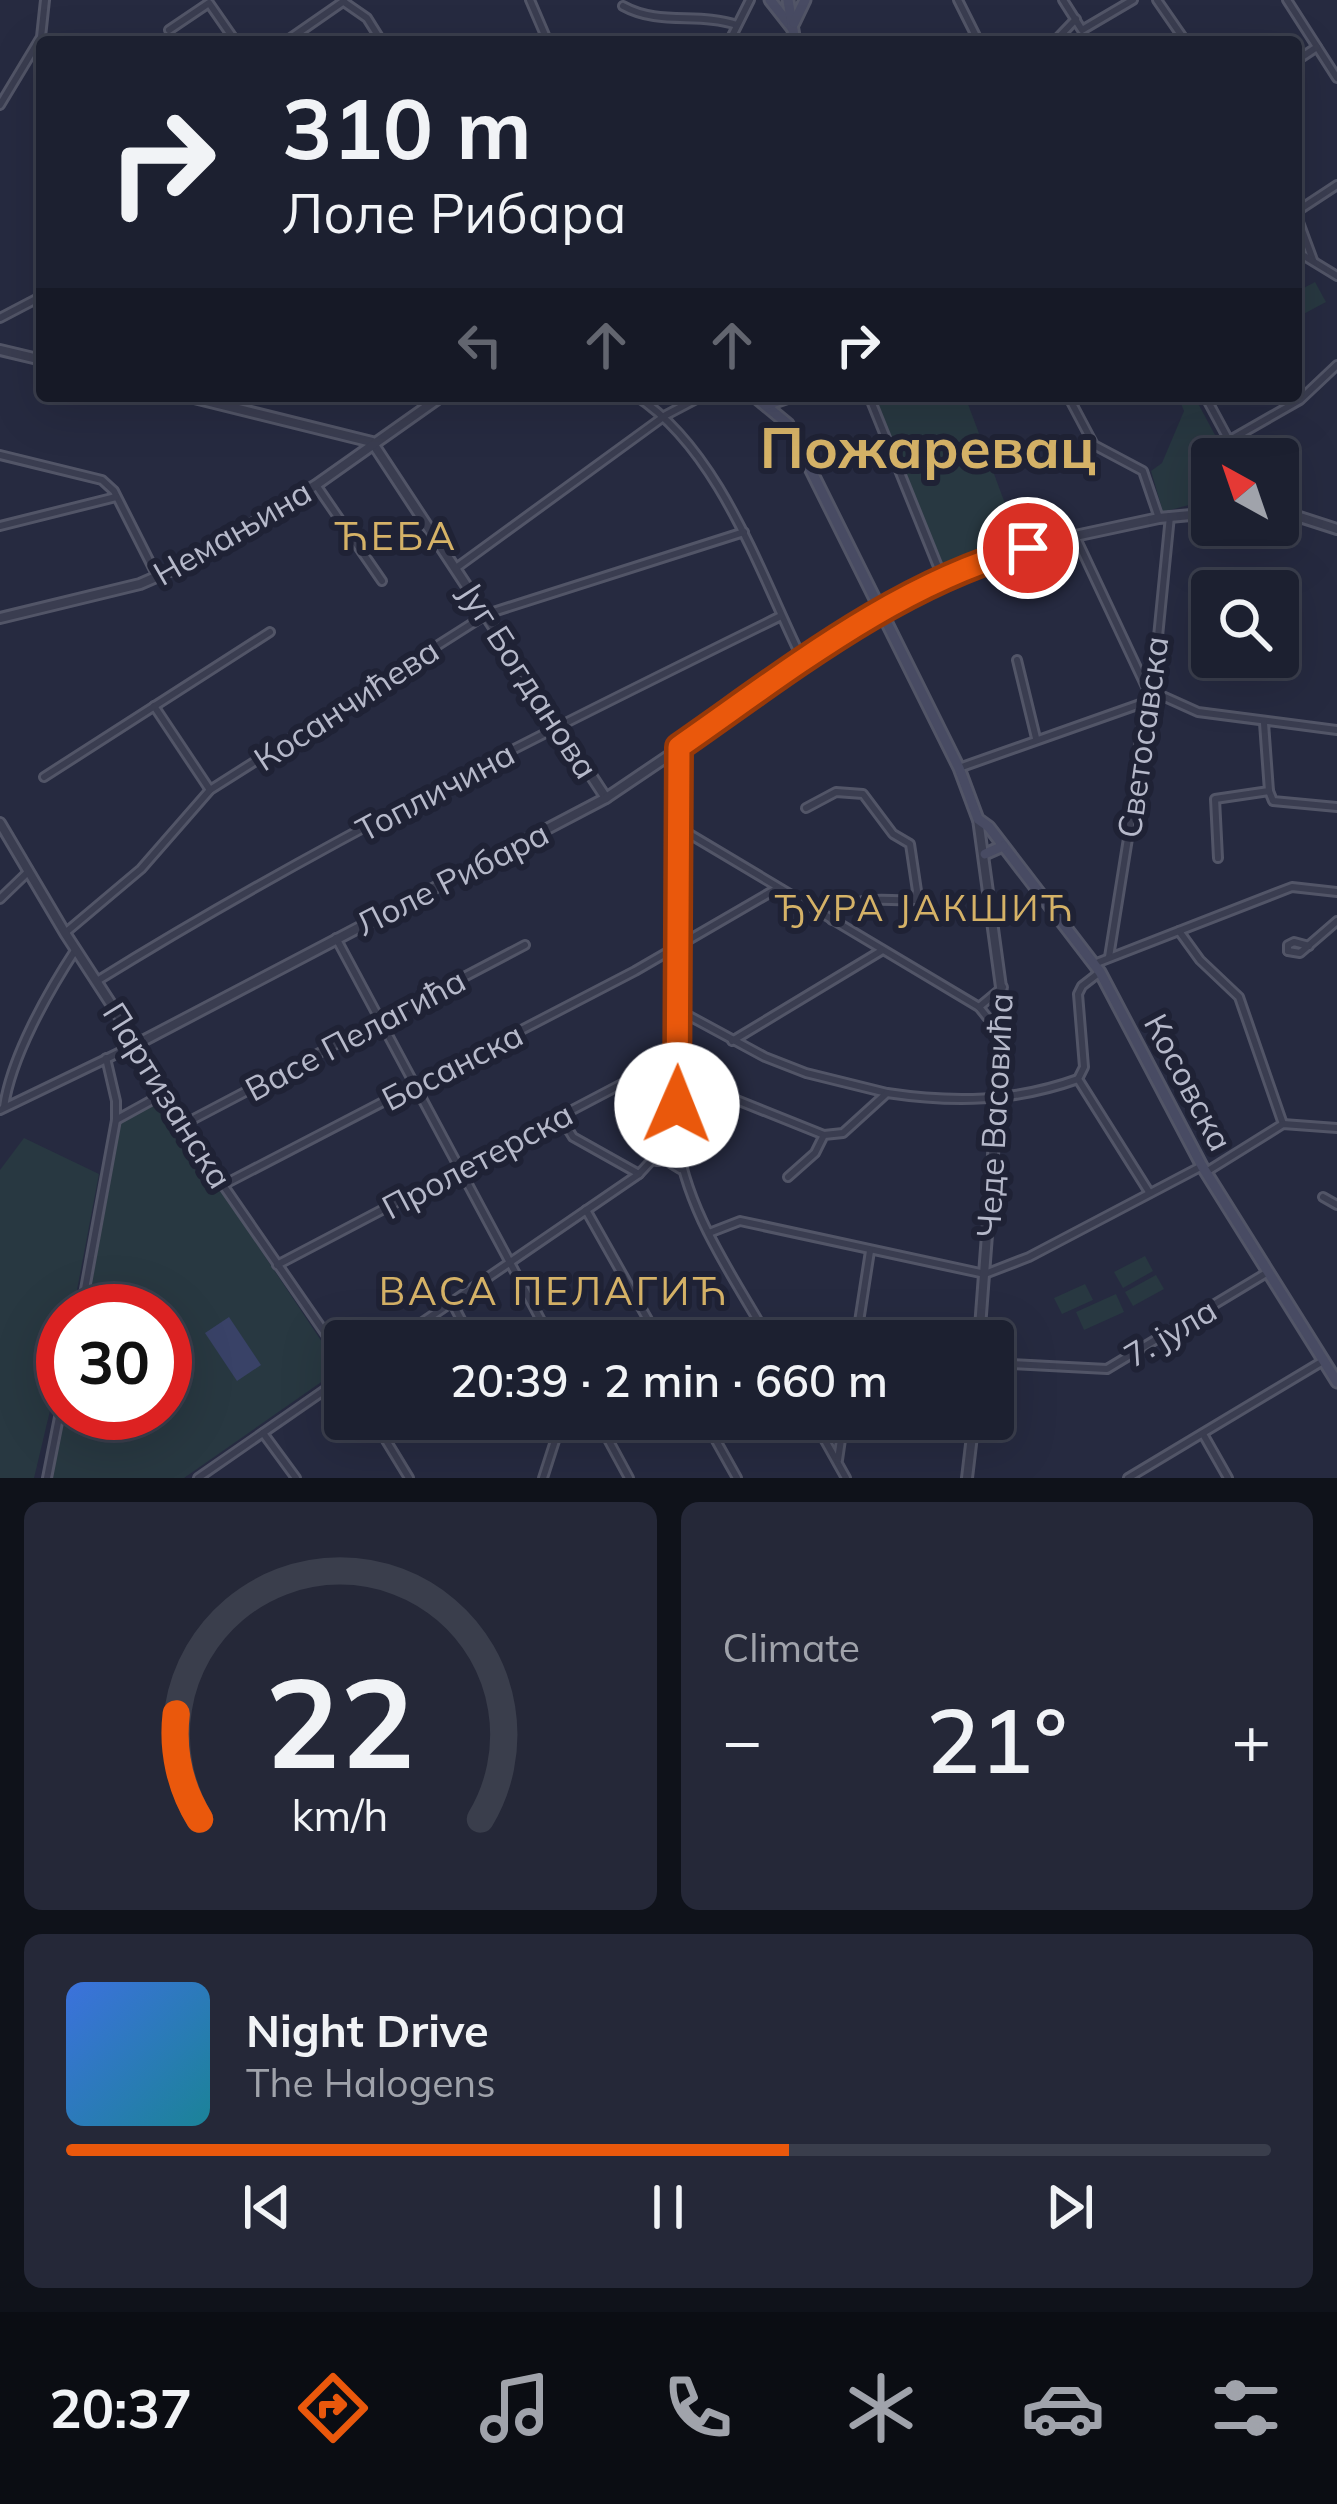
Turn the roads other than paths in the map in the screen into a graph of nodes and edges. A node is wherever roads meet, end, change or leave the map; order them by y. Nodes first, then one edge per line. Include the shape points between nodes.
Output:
1 (45, 0) edge
2 (530, 0) edge
3 (750, 0) edge
4 (773, 0) edge
5 (788, 0) edge
6 (805, 0) edge
7 (958, 0) edge
8 (1063, 0) edge
9 (1133, 0) edge
10 (1157, 0) edge
11 (1287, 0) edge
12 (343, 1) edge
13 (623, 6) dead end
14 (1076, 19) junction
15 (737, 25) junction
16 (792, 28) junction
17 (169, 31) dead end
18 (42, 36) edge
19 (232, 36) edge
20 (293, 36) edge
21 (378, 36) edge
22 (545, 36) edge
23 (732, 36) edge
24 (793, 36) edge
25 (975, 36) edge
26 (1060, 36) edge
27 (1182, 36) edge
28 (1317, 47) junction
29 (36, 49) edge
30 (1302, 57) edge
31 (1337, 78) edge
32 (0, 105) edge
33 (1337, 185) edge
34 (1302, 209) edge
35 (1302, 230) edge
36 (1302, 254) edge
37 (1313, 260) junction
38 (1337, 276) edge
39 (36, 299) edge
40 (0, 319) edge
41 (0, 350) edge
42 (36, 359) edge
43 (1337, 365) edge
44 (1302, 398) edge
45 (210, 402) edge
46 (431, 402) edge
47 (645, 402) edge
48 (690, 402) edge
49 (762, 402) edge
50 (775, 402) edge
51 (790, 402) edge
52 (870, 402) edge
53 (1071, 402) edge
54 (1208, 402) edge
55 (1296, 402) edge
56 (766, 405) junction
57 (665, 415) junction
58 (788, 424) junction
59 (1229, 438) edge
60 (1234, 438) edge
61 (373, 443) junction
62 (0, 455) edge
63 (316, 485) junction
64 (116, 497) junction
65 (1191, 513) edge
66 (1170, 516) junction
67 (1299, 517) edge
68 (1159, 518) junction
69 (0, 526) edge
70 (1337, 529) edge
71 (744, 532) junction
72 (1075, 536) junction
73 (457, 568) junction
74 (158, 578) junction
75 (943, 579) junction
76 (382, 581) dead end
77 (880, 613) junction
78 (487, 614) junction
79 (781, 616) junction
80 (0, 618) edge
81 (270, 632) dead end
82 (1017, 660) dead end
83 (804, 663) junction
84 (1147, 689) junction
85 (1144, 703) junction
86 (154, 706) junction
87 (1264, 722) junction
88 (559, 726) junction
89 (1337, 730) edge
90 (1036, 738) junction
91 (679, 747) junction
92 (959, 768) junction
93 (44, 777) dead end
94 (211, 790) junction
95 (1269, 790) junction
96 (606, 798) junction
97 (1337, 807) edge
98 (806, 808) dead end
99 (978, 819) junction
100 (0, 823) edge
101 (681, 829) junction
102 (1003, 846) junction
103 (985, 854) junction
104 (1218, 858) dead end
105 (29, 871) junction
106 (778, 888) junction
107 (1337, 892) edge
108 (0, 899) edge
109 (832, 920) junction
110 (1337, 921) edge
111 (1179, 931) junction
112 (65, 933) junction
113 (336, 938) junction
114 (525, 945) dead end
115 (1310, 946) dead end
116 (680, 947) junction
117 (76, 949) junction
118 (881, 951) junction
119 (1109, 957) junction
120 (1097, 968) junction
121 (97, 980) junction
122 (1003, 987) junction
123 (979, 1007) junction
124 (679, 1011) junction
125 (380, 1020) junction
126 (1003, 1037) junction
127 (732, 1041) junction
128 (137, 1044) junction
129 (677, 1055) junction
130 (106, 1058) junction
131 (677, 1076) junction
132 (1078, 1079) junction
133 (414, 1086) junction
134 (167, 1092) junction
135 (887, 1093) junction
136 (3, 1095) edge
137 (996, 1099) junction
138 (2, 1108) edge
139 (560, 1116) junction
140 (116, 1120) junction
141 (185, 1123) junction
142 (1283, 1124) junction
143 (1337, 1128) edge
144 (676, 1133) junction
145 (824, 1135) junction
146 (655, 1161) junction
147 (680, 1169) junction
148 (1204, 1169) junction
149 (458, 1170) junction
150 (638, 1174) junction
151 (788, 1177) dead end
152 (223, 1185) junction
153 (1149, 1192) junction
154 (1323, 1197) dead end
155 (1337, 1205) edge
156 (586, 1210) junction
157 (710, 1233) junction
158 (870, 1251) junction
159 (508, 1263) junction
160 (277, 1265) junction
161 (1268, 1272) junction
162 (985, 1274) junction
163 (86, 1284) edge
164 (452, 1302) junction
165 (426, 1320) edge
166 (461, 1320) edge
167 (540, 1320) edge
168 (648, 1320) edge
169 (758, 1320) edge
170 (859, 1320) edge
171 (981, 1320) edge
172 (324, 1332) edge
173 (1323, 1361) junction
174 (1014, 1364) edge
175 (1337, 1382) edge
176 (324, 1391) edge
177 (263, 1433) junction
178 (1203, 1433) junction
179 (55, 1440) edge
180 (386, 1440) edge
181 (555, 1440) edge
182 (608, 1440) edge
183 (715, 1440) edge
184 (825, 1440) edge
185 (841, 1440) edge
186 (972, 1440) edge
187 (838, 1463) junction
188 (47, 1478) edge
189 (198, 1478) edge
190 (296, 1478) edge
191 (409, 1478) edge
192 (543, 1478) edge
193 (629, 1478) edge
194 (736, 1478) edge
195 (846, 1478) edge
196 (968, 1478) edge
197 (1128, 1478) edge
198 (1228, 1478) edge

1 - 18 street
2 - 22 street
3 - 15 street
4 - 16 main road
5 - 16 main road
6 - 16 main road
7 - 25 street
8 - 14 street
9 - 14 street via 1082,29
10 - 27 street
11 - 28 street
12 - 20 street
12 - 21 street
13 - 15 street via 641,16
14 - 26 street
15 - 23 street
16 - 24 main road
17 - 19 street via 209,3
28 - 30 street
28 - 31 street
29 - 32 street
33 - 34 street
35 - 37 street
36 - 37 street
37 - 38 street
39 - 40 street
41 - 42 street
43 - 44 street
45 - 61 street
46 - 61 street, Немањина
47 - 57 street
48 - 57 street
49 - 56 main road
50 - 56 main road
51 - 58 main road
52 - 75 street
53 - 68 street via 1101,452 1143,471
54 - 59 street
55 - 60 street
56 - 58 main road
57 - 71 street
57 - 73 street
58 - 77 main road
61 - 63 street, Немањина
61 - 73 street, Југ Богданова
62 - 64 street via 96,476
63 - 74 street, Немањина
63 - 76 street
64 - 69 street
64 - 74 street
65 - 66 street, Лоле Рибара
66 - 68 street, Лоле Рибара
66 - 84 street, Светосавска
67 - 70 street
68 - 72 street, Лоле Рибара
71 - 78 street, Косанчићева
71 - 79 street
72 - 75 street, Лоле Рибара
72 - 84 street
73 - 78 street, Југ Богданова
74 - 80 street, Немањина
75 - 77 street, Лоле Рибара
77 - 83 street, Лоле Рибара
77 - 92 main road
78 - 88 street, Југ Богданова
78 - 94 street, Косанчићева
79 - 83 street
79 - 88 street, Топличина
81 - 86 street
82 - 90 street
83 - 91 street, Лоле Рибара
84 - 85 street, Светосавска
84 - 87 street via 1198,712
85 - 90 street
85 - 119 street, Светосавска
86 - 93 street
86 - 94 street
87 - 89 street
87 - 95 street
88 - 96 street, Југ Богданова
88 - 121 street, Топличина via 222,904
90 - 92 street
91 - 96 street, Лоле Рибара
91 - 101 street
92 - 99 main road
94 - 112 street, Косанчићева via 141,869
95 - 97 street via 1273,801
95 - 104 street via 1215,799
96 - 113 street, Лоле Рибара
98 - 109 street via 836,792 862,794 910,844 915,900 871,897
99 - 102 main road, Косовска
99 - 103 street, Чеде Васовића
100 - 105 street, Партизанска
101 - 106 street
101 - 116 street
102 - 103 main road
102 - 120 main road, Косовска
103 - 122 street, Чеде Васовића
105 - 108 street
105 - 112 street, Партизанска
106 - 109 street
106 - 116 street, Босанска
107 - 111 street via 1292,887
109 - 118 street
110 - 115 street
111 - 119 street
111 - 142 street via 1239,997
112 - 117 street, Партизанска
113 - 125 street
113 - 128 street, Лоле Рибара
114 - 125 street, Васе Пелагића
116 - 124 street
116 - 133 street, Босанска
117 - 121 street, Партизанска
117 - 136 street
118 - 123 street
118 - 127 street
119 - 120 street
120 - 132 street via 1078,994
120 - 148 main road, Косовска
121 - 128 street, Партизанска
122 - 123 street
122 - 126 street, Чеде Васовића
123 - 126 street
124 - 127 street
124 - 129 street
125 - 133 street
125 - 141 street, Васе Пелагића
126 - 137 street, Чеде Васовића
127 - 135 street
128 - 130 street, Лоле Рибара
128 - 134 street, Партизанска
129 - 131 street
129 - 139 street, Пролетерска
130 - 138 street, Лоле Рибара
130 - 140 street
131 - 144 street
131 - 145 street
132 - 137 street
132 - 153 street
133 - 149 street
133 - 152 street, Босанска
134 - 140 street
134 - 141 street, Партизанска
135 - 137 street
135 - 145 street via 843,1132
136 - 138 street
137 - 162 street, Чеде Васовића
139 - 149 street, Пролетерска
139 - 150 street via 573,1137
140 - 163 street
141 - 152 street, Партизанска
142 - 143 street
142 - 148 street
144 - 146 street
144 - 147 street
145 - 151 street
146 - 147 street
146 - 150 street
147 - 157 street
148 - 153 street
148 - 161 main road, Косовска
149 - 159 street
149 - 160 street, Пролетерска
150 - 156 street
152 - 160 street, Партизанска
153 - 162 street
154 - 155 street
156 - 159 street
156 - 168 street
157 - 158 street via 740,1221
157 - 169 street
158 - 162 street
158 - 170 street
159 - 164 street
159 - 167 street
160 - 172 street, Партизанска
161 - 173 main road, Косовска
161 - 174 street, 7. јула via 1107,1369
162 - 171 street, Чеде Васовића
164 - 165 street
164 - 166 street
173 - 175 main road, Косовска
173 - 178 street
176 - 177 street
177 - 189 street
177 - 190 street
178 - 197 street
178 - 198 street
179 - 188 street
180 - 191 street
181 - 192 street
182 - 193 street
183 - 194 street
184 - 187 street
185 - 187 street
186 - 196 street
187 - 195 street

